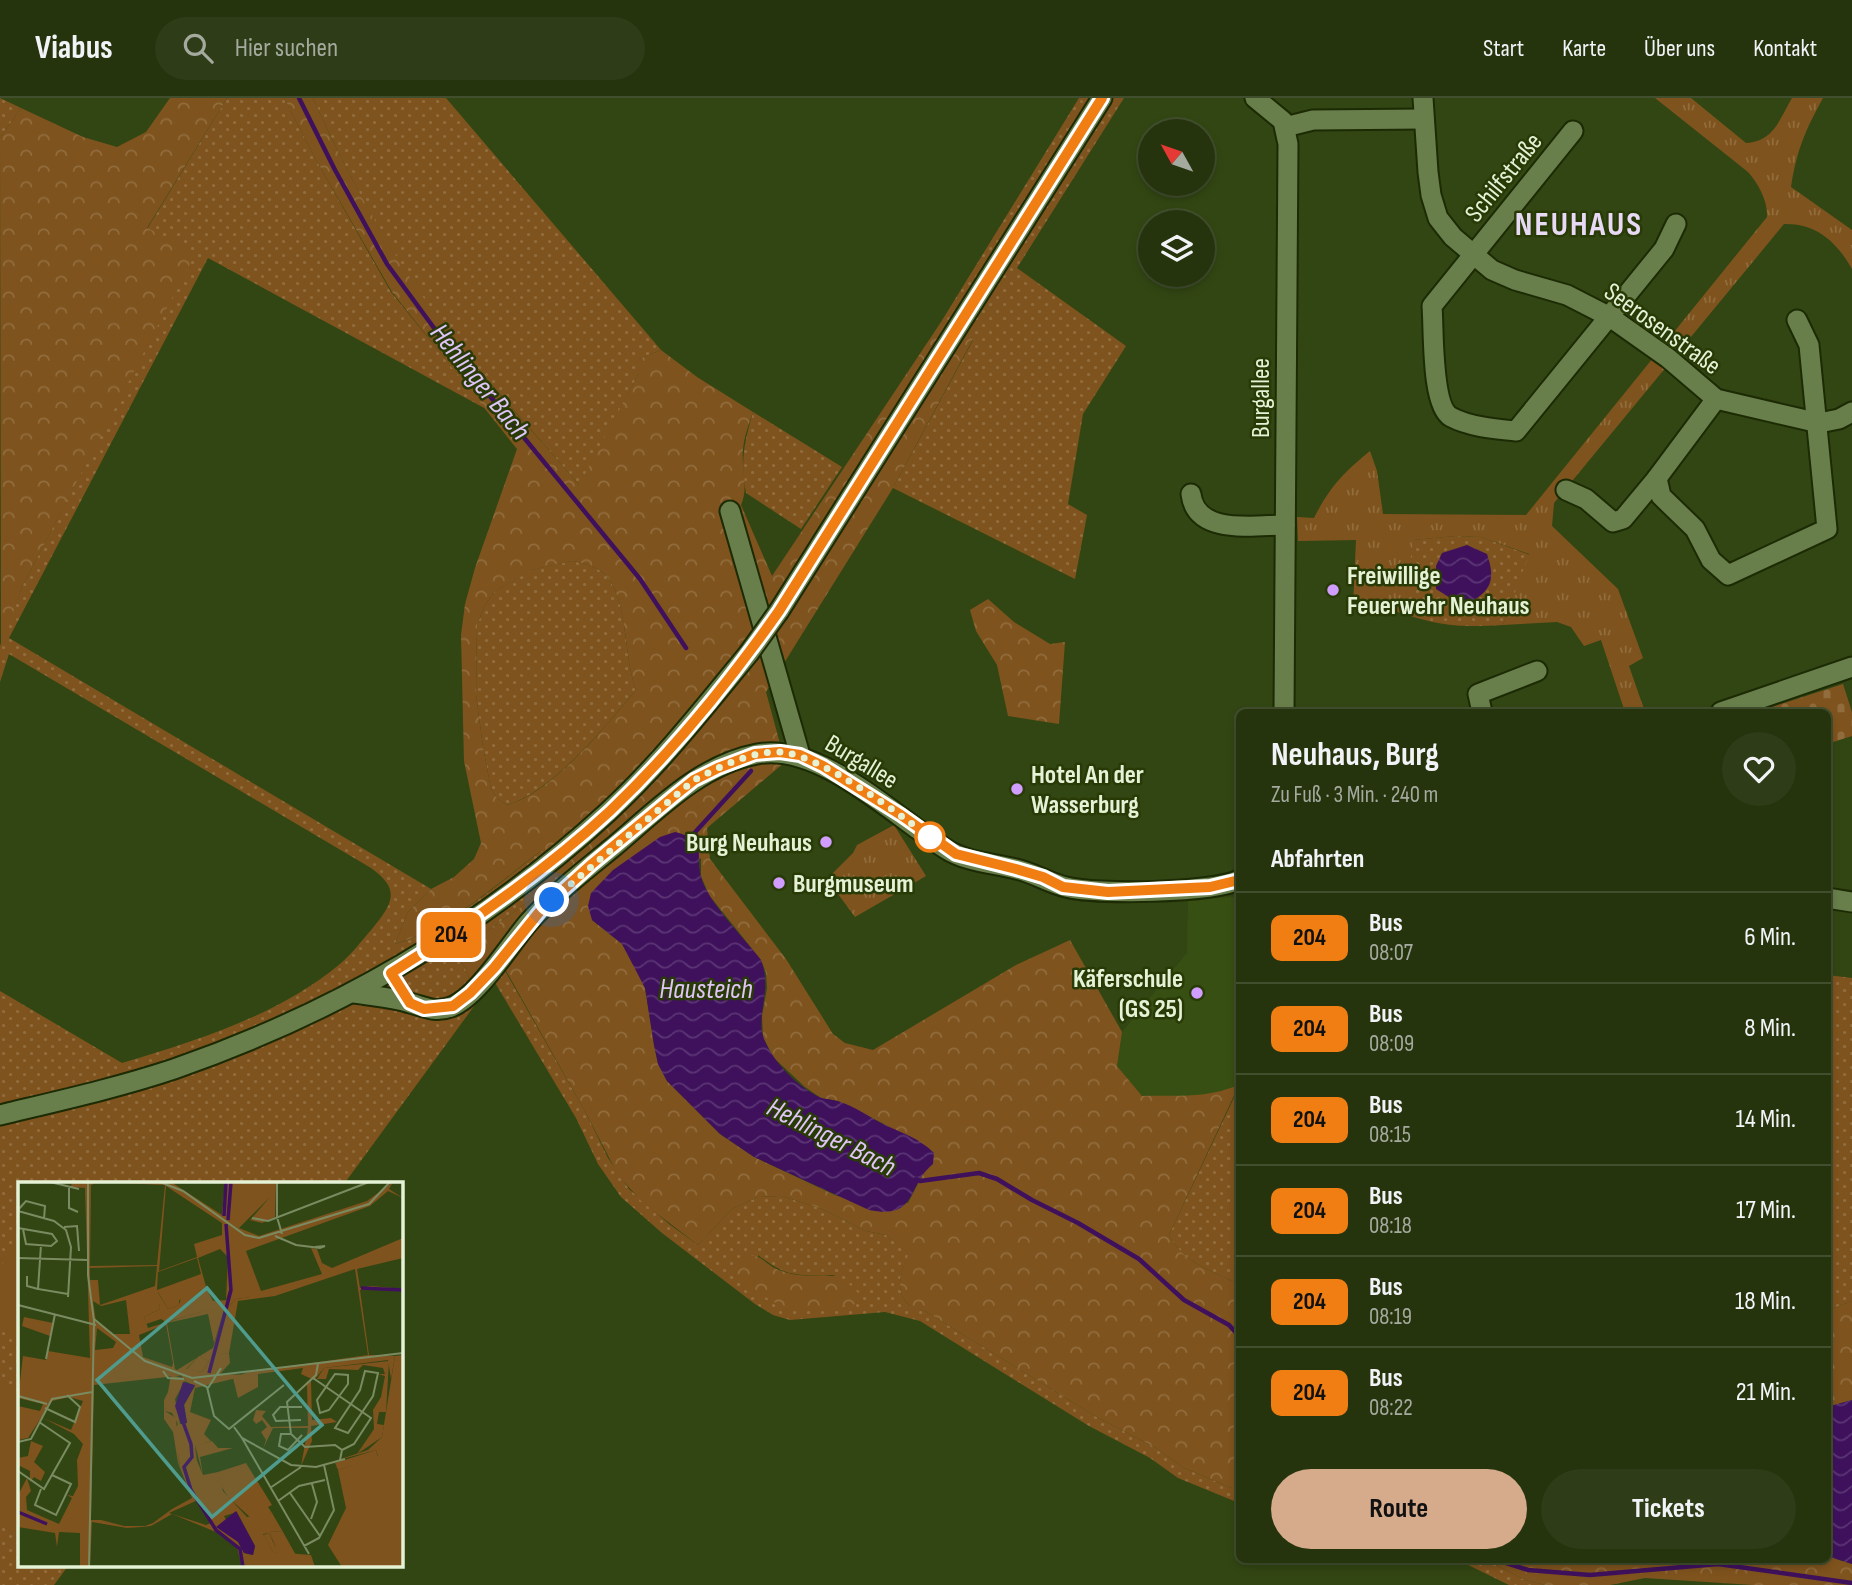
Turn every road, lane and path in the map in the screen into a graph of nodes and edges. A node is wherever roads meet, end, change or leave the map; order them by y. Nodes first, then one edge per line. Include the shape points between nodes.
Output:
1 (1102, 98) edge
2 (1255, 98) edge
3 (1423, 98) edge
4 (1423, 119) junction
5 (1285, 127) junction
6 (1573, 131) dead end
7 (1675, 224) dead end
8 (1474, 256) junction
9 (1610, 317) junction
10 (1797, 320) dead end
11 (1716, 399) junction
12 (1852, 412) edge
13 (1819, 423) junction
14 (1657, 478) junction
15 (1566, 491) dead end
16 (1191, 494) dead end
17 (730, 510) dead end
18 (1285, 526) junction
19 (1852, 667) edge
20 (1537, 671) dead end
21 (1284, 709) edge
22 (1481, 709) edge
23 (1730, 709) edge
24 (800, 755) junction
25 (1236, 883) edge
26 (1831, 899) edge
27 (1852, 902) edge
28 (391, 973) junction
29 (353, 993) junction
30 (410, 1003) junction
31 (0, 1115) edge

1 - 28 street, bridge via 749,653 676,742 609,811 476,918
2 - 5 street via 1279,115
3 - 4 street, Seerosenstraße
4 - 5 street via 1313,120
4 - 8 street, Seerosenstraße via 1438,218
5 - 18 street, Burgallee
6 - 8 street, Schilfstraße
7 - 9 street via 1664,250
8 - 9 street, Seerosenstraße via 1492,270 1567,295
8 - 9 street, Schilfstraße via 1432,306 1438,393 1450,417 1487,428 1516,430
9 - 11 street, Seerosenstraße
10 - 13 street via 1809,345
11 - 13 street, Seerosenstraße
11 - 14 street
12 - 13 street
13 - 14 street via 1828,529 1728,575 1711,560 1695,529 1661,496
14 - 15 street via 1617,523 1586,499
16 - 18 street via 1199,515 1219,524
17 - 24 street
18 - 21 street, Burgallee
19 - 23 street
20 - 22 street via 1478,694
24 - 25 street, Burgallee via 956,854 1043,877 1063,887 1108,892
24 - 30 street, Burgallee via 755,754 694,780 552,900 461,1000 439,1010
26 - 27 street
28 - 29 street
28 - 30 street
29 - 30 street, Burgallee
29 - 31 street via 171,1069

